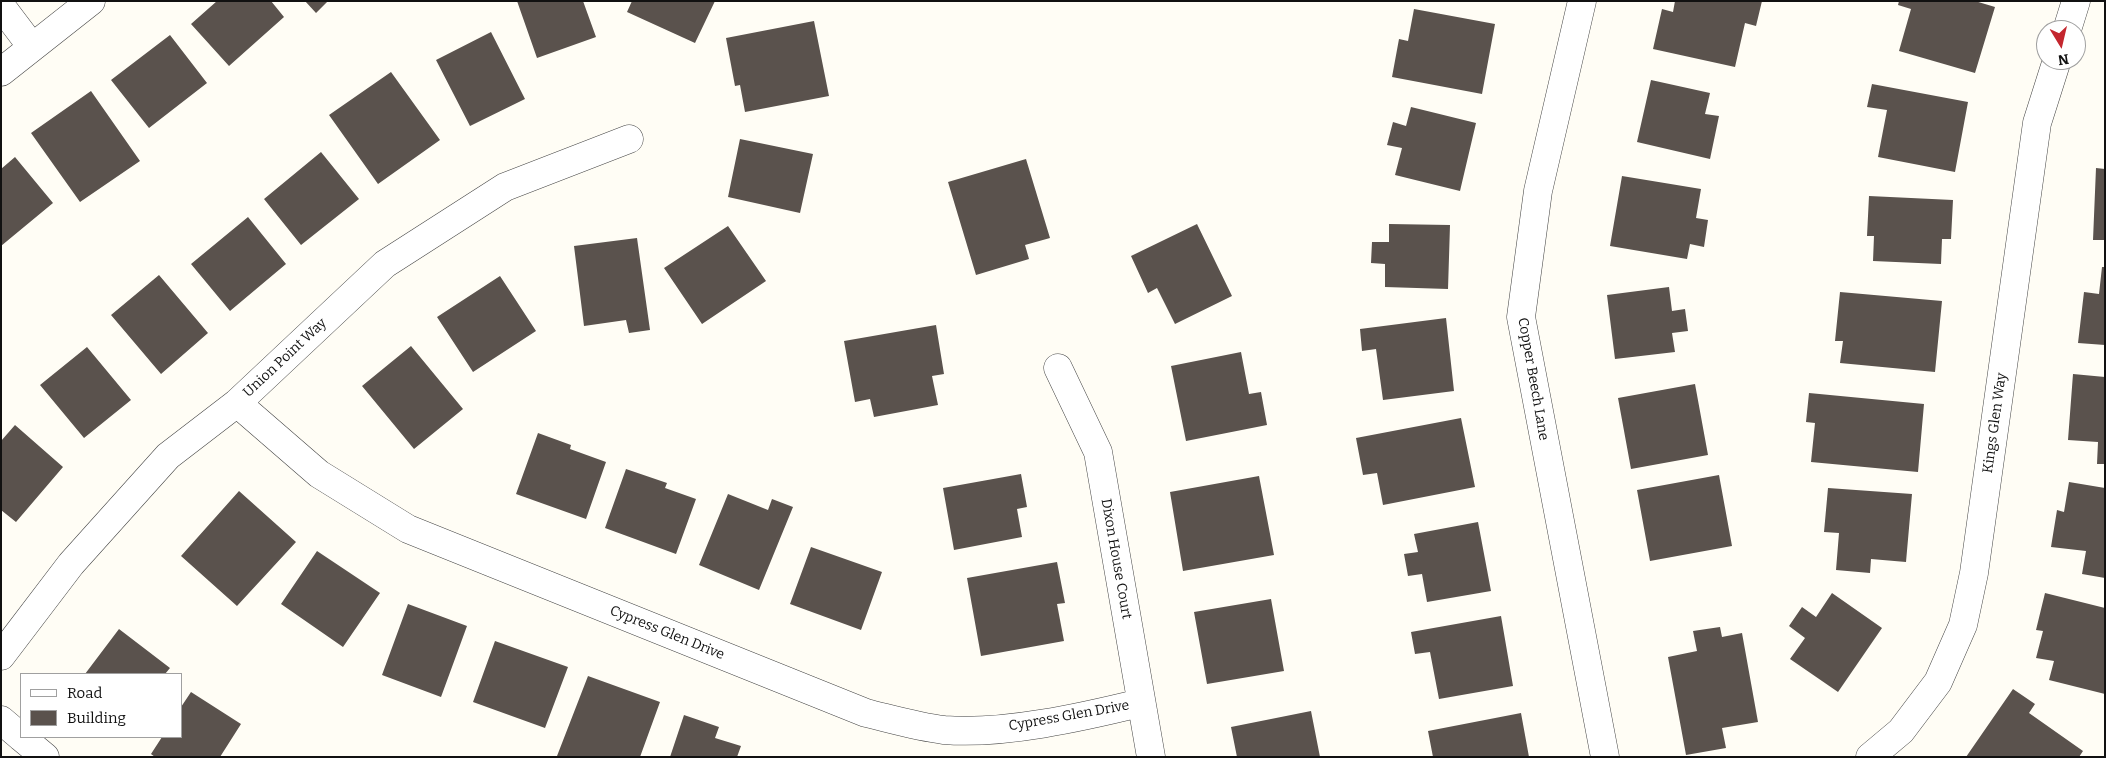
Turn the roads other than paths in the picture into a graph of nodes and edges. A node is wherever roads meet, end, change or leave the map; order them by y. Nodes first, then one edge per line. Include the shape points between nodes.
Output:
1 (91, 1) edge
2 (1582, 1) edge
3 (2076, 1) edge
4 (1, 6) edge
5 (2070, 20) edge
6 (32, 47) junction
7 (2054, 70) edge
8 (1, 72) edge
9 (629, 139) dead end
10 (1058, 368) dead end
11 (237, 403) junction
12 (1, 656) edge
13 (1140, 703) junction
14 (1, 720) edge
15 (20, 736) edge
16 (22, 738) edge
17 (45, 757) edge
18 (1151, 757) edge
19 (1605, 757) edge
20 (1870, 757) edge

1 - 6 street
2 - 19 street, Copper Beech Lane via 1538,191 1521,317
3 - 5 street
4 - 6 street
6 - 8 street
7 - 20 street, Kings Glen Way via 2037,123 1974,573 1963,625 1938,682 1901,731
9 - 11 street, Union Point Way via 505,187 384,264
10 - 13 street, Dixon House Court via 1098,452
11 - 12 street, Union Point Way via 168,456 71,564
11 - 13 street, Cypress Glen Drive via 319,474 408,529 866,714 944,730 1007,729
13 - 18 street, Dixon House Court
14 - 15 street
16 - 17 street

